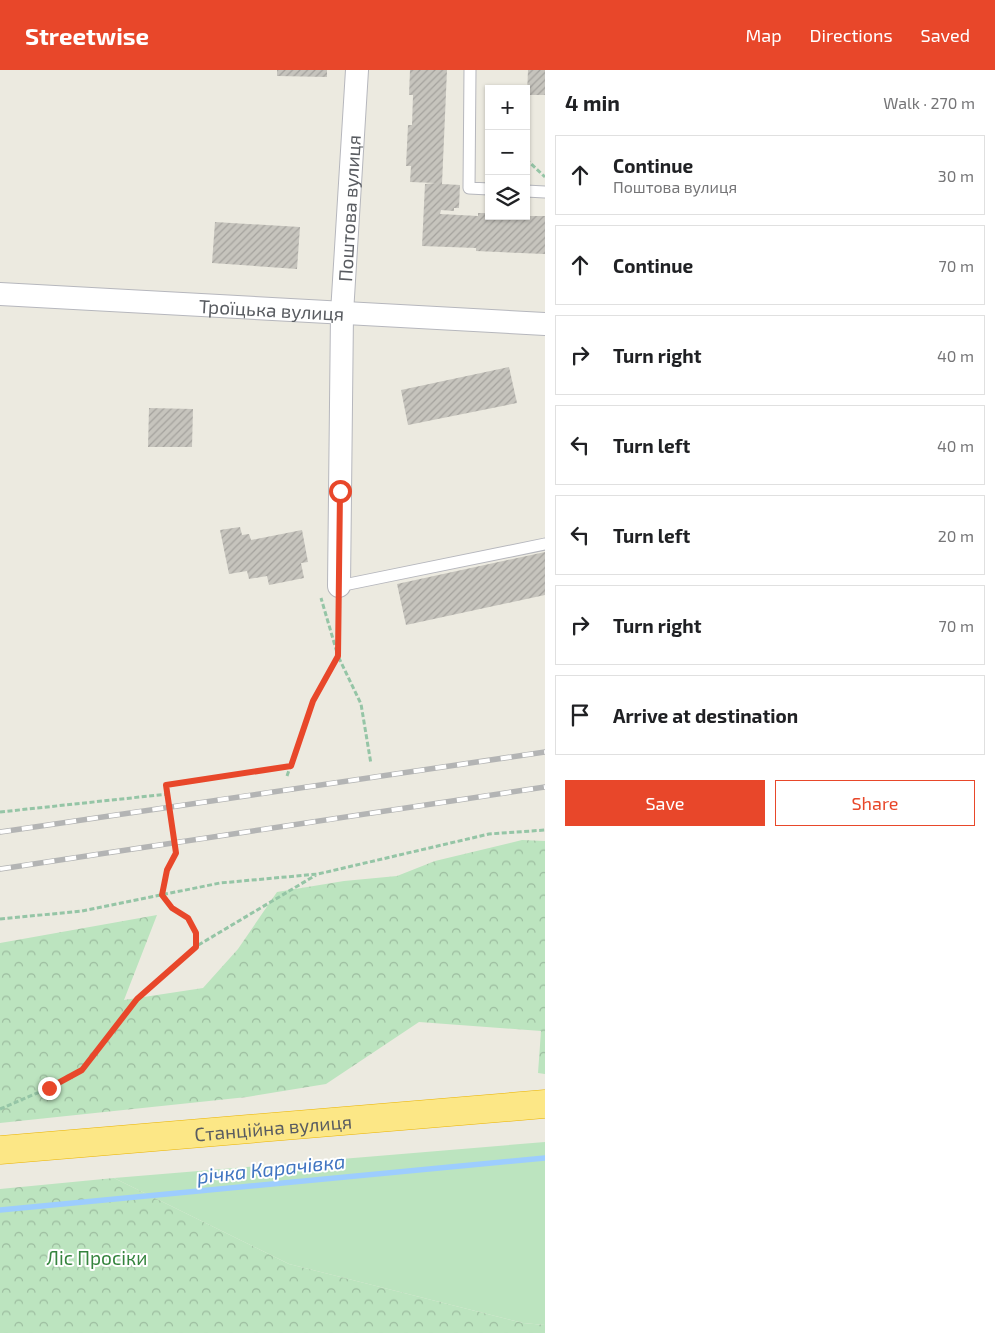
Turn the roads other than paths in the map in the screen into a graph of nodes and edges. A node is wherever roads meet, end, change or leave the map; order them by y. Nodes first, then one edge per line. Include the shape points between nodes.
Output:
1 (357, 70) edge
2 (470, 70) edge
3 (485, 189) edge
4 (530, 191) edge
5 (545, 192) edge
6 (0, 294) edge
7 (342, 314) junction
8 (545, 324) edge
9 (545, 544) edge
10 (340, 586) joint
11 (545, 1104) edge
12 (0, 1150) edge

1 - 7 street, Поштова вулиця
2 - 3 lane via 469,188
4 - 5 lane
6 - 7 street, Троїцька вулиця
7 - 8 street, Троїцька вулиця
7 - 10 street, Поштова вулиця
9 - 10 lane
11 - 12 highway, Станційна вулиця

